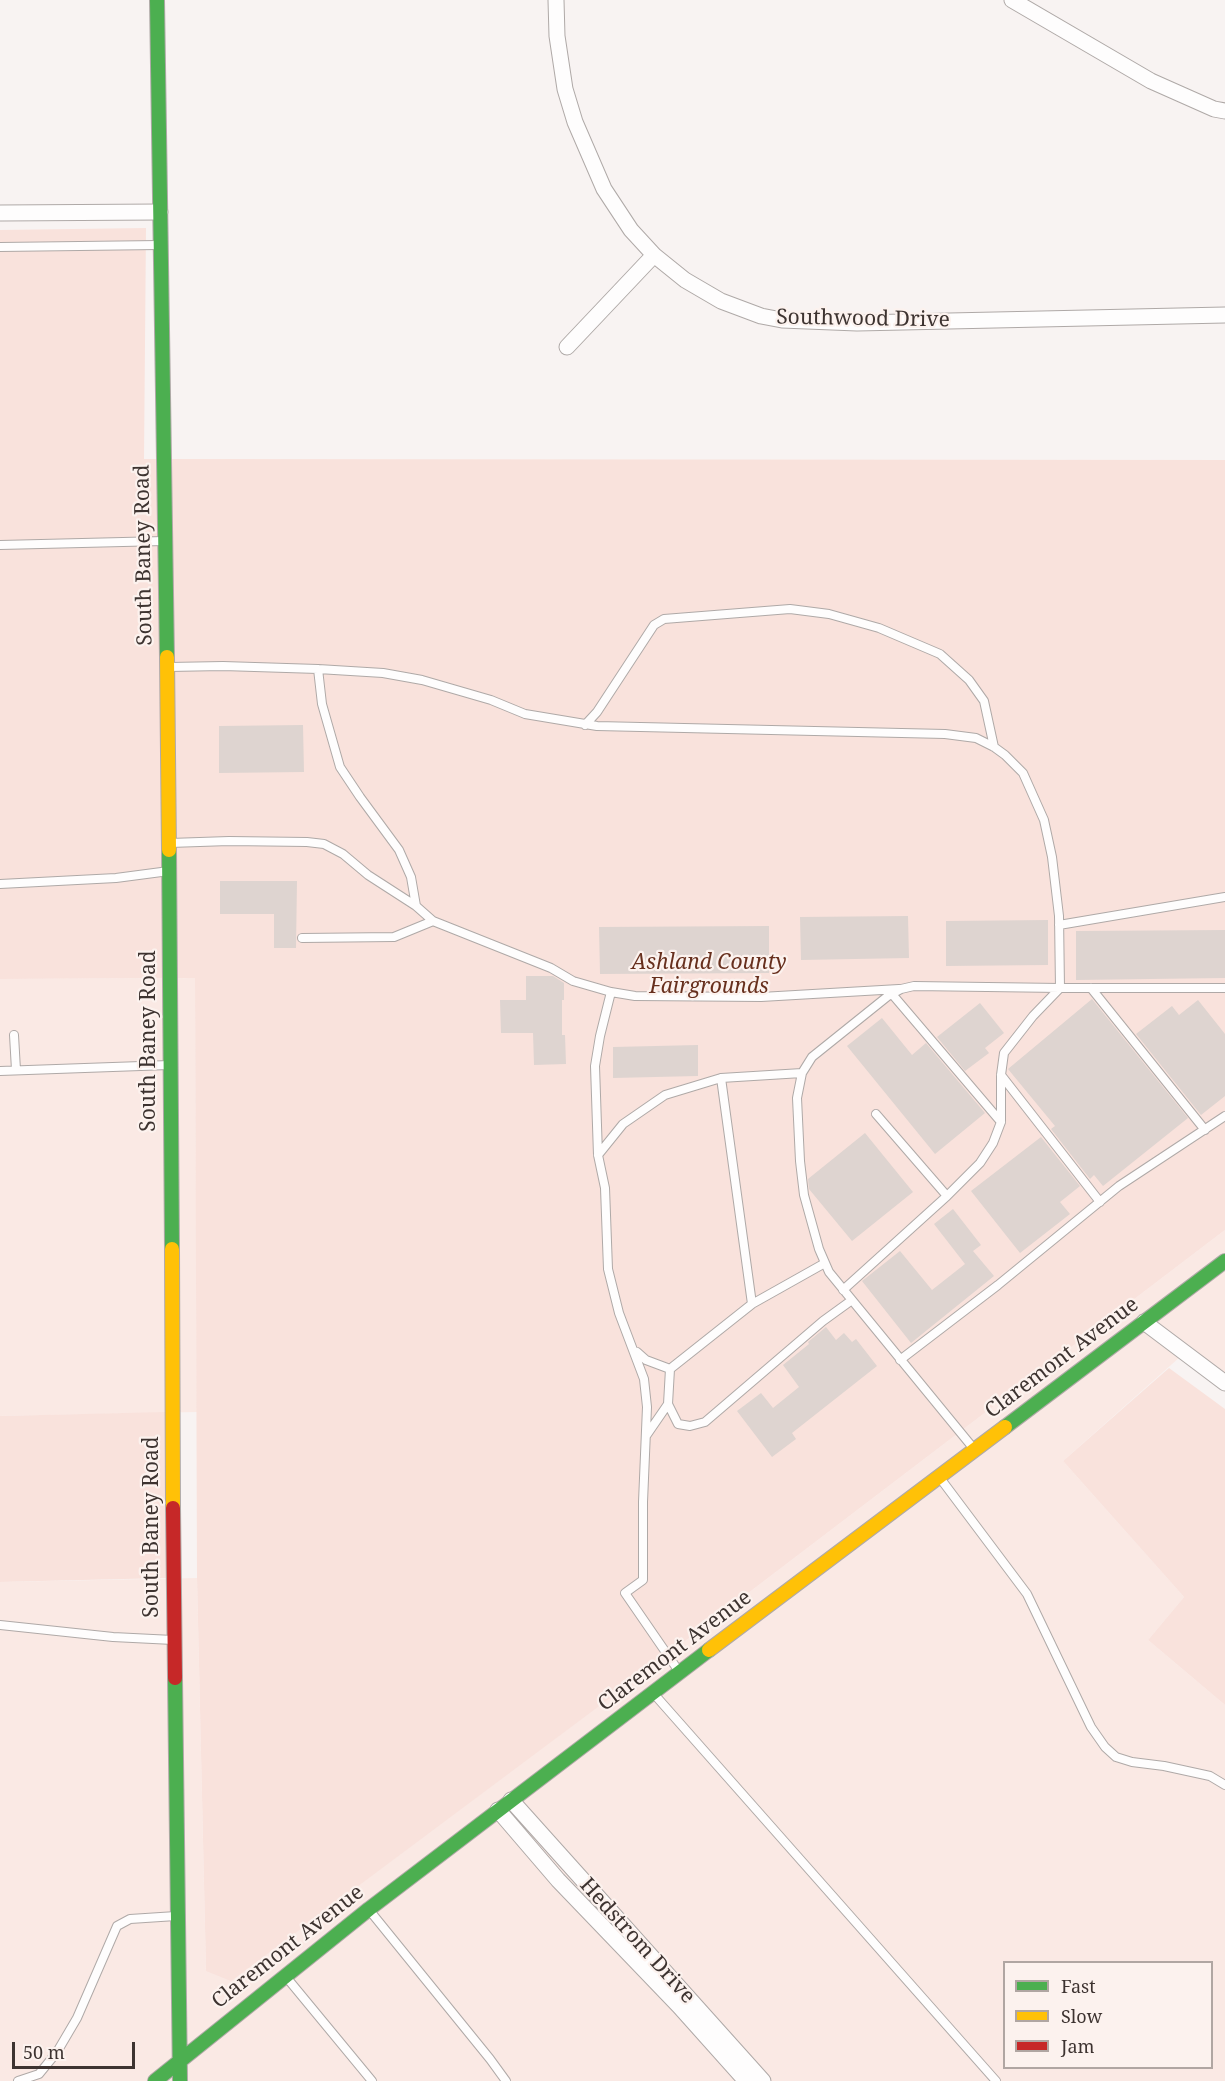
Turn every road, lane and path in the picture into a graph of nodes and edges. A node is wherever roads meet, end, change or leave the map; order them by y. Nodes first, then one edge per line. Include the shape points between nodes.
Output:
1 (157, 0) edge
2 (556, 0) edge
3 (1012, 0) edge
4 (1225, 111) edge
5 (160, 212) junction
6 (0, 213) edge
7 (160, 244) junction
8 (0, 247) edge
9 (654, 255) junction
10 (1225, 315) edge
11 (567, 347) dead end
12 (165, 541) junction
13 (0, 545) edge
14 (166, 667) junction
15 (318, 669) junction
16 (585, 725) junction
17 (994, 747) junction
18 (169, 843) junction
19 (169, 871) junction
20 (0, 884) edge
21 (1225, 897) edge
22 (416, 906) junction
23 (433, 921) junction
24 (1059, 925) junction
25 (302, 938) dead end
26 (1060, 988) junction
27 (1091, 988) junction
28 (1225, 988) edge
29 (901, 989) junction
30 (612, 992) junction
31 (892, 994) junction
32 (14, 1035) dead end
33 (170, 1065) junction
34 (16, 1070) junction
35 (0, 1071) edge
36 (802, 1073) junction
37 (1001, 1075) junction
38 (722, 1078) junction
39 (876, 1114) dead end
40 (1225, 1116) edge
41 (1001, 1122) junction
42 (1204, 1130) junction
43 (598, 1155) junction
44 (947, 1196) junction
45 (1100, 1202) junction
46 (1225, 1261) edge
47 (825, 1263) junction
48 (843, 1290) junction
49 (852, 1300) junction
50 (752, 1304) junction
51 (1144, 1322) junction
52 (633, 1349) junction
53 (900, 1360) junction
54 (670, 1369) junction
55 (1225, 1383) edge
56 (668, 1404) junction
57 (645, 1437) junction
58 (974, 1450) junction
59 (939, 1477) junction
60 (0, 1625) edge
61 (174, 1640) junction
62 (680, 1674) junction
63 (653, 1693) junction
64 (1225, 1785) edge
65 (511, 1800) junction
66 (498, 1810) junction
67 (369, 1910) junction
68 (177, 1916) junction
69 (286, 1976) junction
70 (180, 2059) junction
71 (18, 2081) edge
72 (155, 2081) edge
73 (180, 2081) edge
74 (372, 2081) edge
75 (506, 2081) edge
76 (746, 2081) edge
77 (763, 2081) edge
78 (996, 2081) edge

1 - 5 street, South Baney Road
2 - 9 street, Southwood Drive via 560,63 575,122 604,189
3 - 4 street via 1151,81
5 - 6 street
5 - 7 street, South Baney Road
7 - 8 lane
7 - 12 street, South Baney Road
9 - 10 street, Southwood Drive via 703,292 739,309 782,320 857,324
9 - 11 street
12 - 13 lane
12 - 14 street, South Baney Road
14 - 15 lane
14 - 18 street, South Baney Road
15 - 16 lane via 422,680 525,714
15 - 22 lane via 322,704 340,767 399,850 411,877
16 - 17 lane via 945,734 976,738
16 - 17 lane via 654,625 664,619 790,609 829,614 879,628 940,654 969,680 984,701
17 - 24 lane via 1023,773 1044,820
18 - 19 street, South Baney Road
18 - 22 lane via 324,844
19 - 20 lane
19 - 33 street, South Baney Road
21 - 24 lane
22 - 23 lane
23 - 25 lane via 394,938
23 - 30 lane via 551,968 573,981
24 - 26 lane
26 - 27 lane
26 - 29 lane
26 - 37 lane via 1004,1053
27 - 28 lane
27 - 42 lane
29 - 30 lane via 761,997 658,998
29 - 31 lane
30 - 43 lane via 595,1066
31 - 36 lane via 812,1057
31 - 41 lane
32 - 34 lane
33 - 34 lane
33 - 61 street, South Baney Road
34 - 35 lane
36 - 38 lane
36 - 47 lane via 797,1098 804,1195
37 - 41 lane
37 - 45 lane
38 - 43 lane via 665,1095 622,1124
38 - 50 lane
39 - 44 lane
40 - 42 lane
41 - 44 lane via 980,1163
42 - 45 lane
43 - 52 lane via 605,1188 608,1269
44 - 48 lane
45 - 53 lane
46 - 51 street, Claremont Avenue
47 - 48 lane
47 - 50 lane
48 - 49 lane
49 - 53 lane
49 - 56 lane via 705,1422 678,1424
50 - 54 lane
51 - 55 street
51 - 58 street, Claremont Avenue
52 - 54 lane via 646,1360
52 - 57 lane via 644,1379
53 - 58 lane
54 - 56 lane
56 - 57 lane
57 - 62 lane via 643,1580 625,1593
58 - 59 street, Claremont Avenue
59 - 62 street, Claremont Avenue
59 - 64 lane via 1027,1594 1091,1727 1105,1747 1116,1757 1210,1776
60 - 61 lane
61 - 68 street, South Baney Road
62 - 63 street, Claremont Avenue
63 - 65 street, Claremont Avenue
63 - 78 lane
65 - 66 street, Claremont Avenue
65 - 77 street, Hedstrom Drive
66 - 67 street, Claremont Avenue
66 - 76 street, Hedstrom Drive
67 - 69 street, Claremont Avenue
67 - 75 lane
68 - 70 street, South Baney Road
68 - 71 lane via 130,1919 117,1926 77,2018 57,2052 39,2074
69 - 70 street, Claremont Avenue
69 - 74 lane
70 - 72 street, Claremont Avenue
70 - 73 street, South Baney Road

